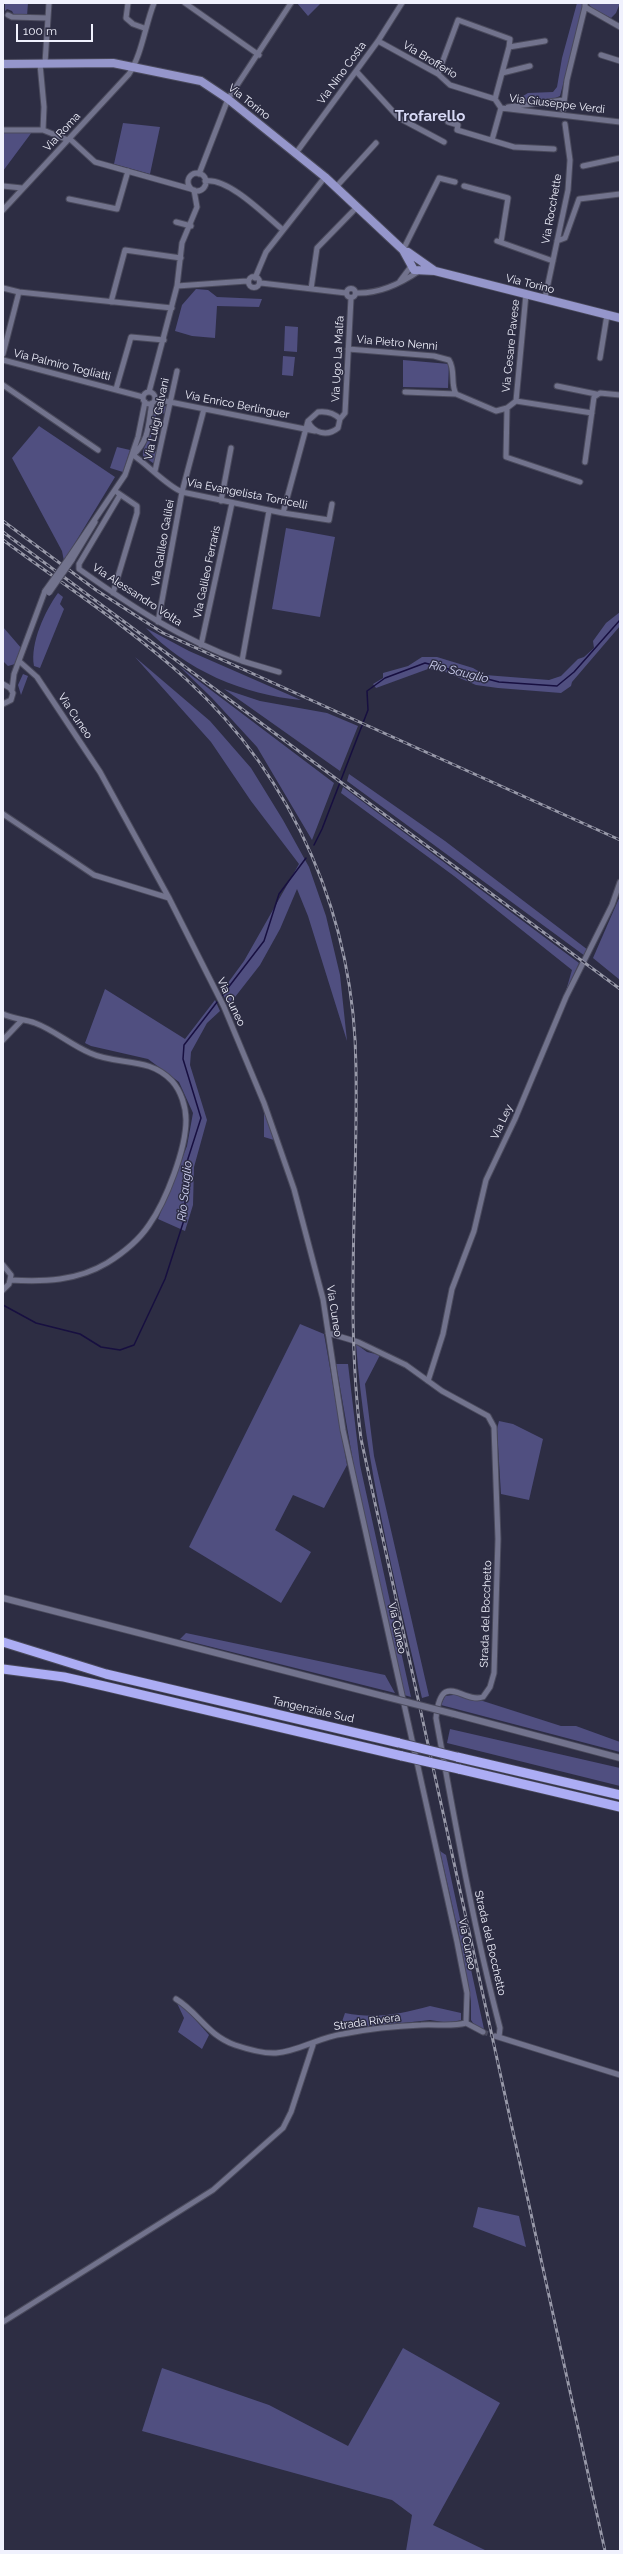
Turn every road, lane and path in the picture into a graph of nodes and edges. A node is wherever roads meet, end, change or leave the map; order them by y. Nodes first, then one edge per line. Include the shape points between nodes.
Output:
1 (49, 3) edge
2 (128, 3) edge
3 (154, 3) edge
4 (185, 3) edge
5 (291, 3) edge
6 (402, 3) edge
7 (585, 5) edge
8 (8, 15) dead end
9 (48, 18) junction
10 (620, 27) edge
11 (144, 28) junction
12 (378, 41) junction
13 (545, 41) dead end
14 (509, 46) junction
15 (259, 55) junction
16 (601, 55) dead end
17 (620, 61) edge
18 (42, 63) junction
19 (3, 64) edge
20 (134, 66) junction
21 (530, 66) dead end
22 (356, 71) junction
23 (502, 73) junction
24 (438, 74) junction
25 (228, 99) junction
26 (495, 99) junction
27 (564, 100) junction
28 (501, 108) junction
29 (563, 110) dead end
30 (448, 122) dead end
31 (620, 122) edge
32 (565, 124) dead end
33 (3, 130) edge
34 (43, 130) junction
35 (69, 140) junction
36 (492, 140) junction
37 (444, 142) dead end
38 (376, 143) dead end
39 (554, 149) dead end
40 (296, 153) junction
41 (620, 158) edge
42 (583, 166) dead end
43 (128, 171) junction
44 (199, 174) junction
45 (325, 177) junction
46 (188, 180) junction
47 (205, 181) junction
48 (455, 182) dead end
49 (175, 184) junction
50 (3, 186) edge
51 (464, 186) dead end
52 (336, 187) junction
53 (22, 188) junction
54 (193, 189) junction
55 (620, 194) edge
56 (69, 199) dead end
57 (357, 207) junction
58 (3, 210) edge
59 (176, 222) dead end
60 (191, 226) junction
61 (284, 230) junction
62 (557, 241) junction
63 (403, 250) junction
64 (181, 258) junction
65 (553, 261) junction
66 (418, 266) junction
67 (255, 278) junction
68 (247, 281) junction
69 (400, 282) junction
70 (261, 283) junction
71 (177, 286) junction
72 (3, 288) edge
73 (311, 289) junction
74 (19, 292) junction
75 (346, 293) junction
76 (356, 293) junction
77 (526, 294) junction
78 (351, 298) junction
79 (545, 298) junction
80 (111, 302) junction
81 (172, 308) junction
82 (607, 315) junction
83 (620, 318) edge
84 (164, 340) junction
85 (348, 350) junction
86 (3, 354) edge
87 (600, 358) dead end
88 (3, 360) edge
89 (177, 371) dead end
90 (3, 385) edge
91 (557, 386) dead end
92 (116, 389) junction
93 (149, 392) junction
94 (405, 392) dead end
95 (456, 394) junction
96 (596, 394) junction
97 (620, 395) edge
98 (144, 400) junction
99 (153, 401) junction
100 (516, 401) junction
101 (171, 402) junction
102 (507, 408) junction
103 (204, 409) junction
104 (592, 413) junction
105 (340, 419) junction
106 (308, 421) junction
107 (304, 429) junction
108 (316, 431) junction
109 (231, 448) dead end
110 (98, 450) dead end
111 (133, 455) junction
112 (586, 462) dead end
113 (155, 471) junction
114 (580, 482) dead end
115 (115, 491) junction
116 (182, 492) junction
117 (120, 494) junction
118 (221, 501) junction
119 (232, 503) junction
120 (332, 504) dead end
121 (269, 510) junction
122 (283, 513) junction
123 (113, 593) junction
124 (158, 622) junction
125 (201, 645) junction
126 (19, 661) junction
127 (242, 661) junction
128 (279, 672) dead end
129 (14, 674) junction
130 (4, 684) edge
131 (12, 690) junction
132 (4, 704) edge
133 (3, 814) edge
134 (620, 882) edge
135 (169, 898) junction
136 (3, 1014) edge
137 (22, 1020) junction
138 (3, 1040) edge
139 (3, 1265) edge
140 (10, 1280) junction
141 (3, 1290) edge
142 (328, 1333) junction
143 (428, 1381) junction
144 (3, 1598) edge
145 (3, 1642) edge
146 (3, 1669) edge
147 (620, 1758) edge
148 (620, 1795) edge
149 (620, 1807) edge
150 (176, 1998) dead end
151 (466, 2023) junction
152 (483, 2032) tunnel mouth
153 (313, 2045) junction
154 (620, 2075) edge
155 (3, 2322) edge

1 - 9 street
2 - 11 street via 126,18
3 - 11 street
4 - 15 street
5 - 15 street
6 - 12 street, Via Nino Costa
7 - 10 street
7 - 27 street
8 - 9 street
9 - 18 street
11 - 20 street
12 - 22 street, Via Nino Costa
12 - 24 street, Via Brofferio
13 - 14 street
14 - 23 street
14 - 24 street via 510,39 458,20
15 - 25 street
16 - 17 street
18 - 19 main road, Via Torino
18 - 20 main road, Via Torino via 104,62
18 - 34 street
20 - 25 main road, Via Torino via 202,81
20 - 35 street, Via Roma via 127,77
21 - 23 street
22 - 37 street via 399,118
22 - 40 street, Via Nino Costa
23 - 26 street
24 - 26 street, Via Brofferio via 450,85
25 - 40 main road, Via Torino
25 - 44 street
26 - 28 street
27 - 28 street
27 - 29 street
28 - 31 street, Via Giuseppe Verdi
28 - 36 street, Via Giuseppe Verdi
30 - 36 street via 458,126 457,130
32 - 62 street, Via Rocchette via 570,160 568,190
33 - 34 street
34 - 35 street
35 - 43 street via 95,162
35 - 53 street, Via Roma
36 - 39 street via 514,147
38 - 52 street
40 - 45 main road, Via Torino
41 - 42 street
43 - 49 street
43 - 56 street via 117,209
44 - 46 street via 191,175
44 - 47 street
45 - 52 main road, Via Torino
45 - 61 street
46 - 49 street
46 - 54 street
47 - 54 street via 202,188
47 - 61 street via 213,180 228,186
48 - 63 street via 439,178
49 - 54 street
50 - 53 street
51 - 65 street via 508,198 499,241
52 - 57 main road, Via Torino
53 - 58 street, Via Roma
54 - 60 street via 197,207
55 - 62 street via 579,199 565,238
57 - 63 main road, Via Torino
57 - 73 street via 317,248
59 - 60 street
60 - 64 street via 182,243
61 - 67 street via 266,252
62 - 65 street, Via Rocchette
63 - 66 main road, Via Torino
64 - 71 street
64 - 80 street via 125,250
65 - 79 street, Via Rocchette
66 - 69 street
66 - 69 street
66 - 77 main road, Via Torino
67 - 68 street
67 - 70 street
68 - 70 street via 252,286
68 - 71 street
69 - 76 street via 374,293
70 - 73 street
71 - 81 street
72 - 74 street
73 - 75 street
74 - 80 street
74 - 86 street
75 - 76 street via 352,289
75 - 78 street
76 - 78 street
77 - 79 main road, Via Torino
77 - 100 street, Via Cesare Pavese
78 - 85 street, Via Ugo La Malfa
79 - 82 main road, Via Torino
80 - 81 street
81 - 84 street
82 - 83 main road, Via Torino
82 - 87 street
84 - 92 street, Via Palmiro Togliatti via 131,337
84 - 93 street
85 - 95 street, Via Pietro Nenni via 434,356 449,360 454,367 453,388
85 - 105 street, Via Ugo La Malfa via 345,413
88 - 92 street, Via Palmiro Togliatti
89 - 101 street, Via Luigi Galvani
90 - 110 street
91 - 96 street
92 - 98 street, Via Palmiro Togliatti
93 - 98 street
93 - 99 street via 154,394
94 - 95 street
95 - 102 street via 496,411
96 - 97 street
96 - 104 street
98 - 99 street, Via Palmiro Togliatti
98 - 111 street
99 - 101 street, Via Enrico Berlinguer
99 - 111 street via 149,430 141,447
100 - 102 street
100 - 104 street
101 - 103 street, Via Enrico Berlinguer
101 - 113 street, Via Luigi Galvani
102 - 114 street via 506,457
103 - 107 street, Via Enrico Berlinguer
103 - 116 street, Via Galileo Galilei
104 - 112 street
105 - 106 street via 324,411 314,414
105 - 108 street via 340,424 333,432
106 - 107 street
106 - 108 street
107 - 108 street, Via Enrico Berlinguer
107 - 122 street
109 - 118 street
111 - 113 street, Via Evangelista Torricelli
111 - 115 street
113 - 116 street, Via Evangelista Torricelli via 168,485
115 - 117 street
115 - 126 street, bridge via 47,592
116 - 118 street, Via Evangelista Torricelli
116 - 124 street, Via Galileo Galilei
117 - 123 street via 137,506 137,513
117 - 123 street, Via Alessandro Volta via 79,564 79,569
118 - 119 street, Via Evangelista Torricelli
119 - 121 street, Via Evangelista Torricelli
119 - 125 street, Via Galileo Ferraris
120 - 122 street, Via Evangelista Torricelli via 329,520
121 - 122 street, Via Evangelista Torricelli
121 - 127 street
123 - 124 street, Via Alessandro Volta
124 - 125 street, Via Alessandro Volta
125 - 127 street, Via Alessandro Volta
126 - 129 street
126 - 135 street, Via Cuneo via 37,677 100,772
127 - 128 street, Via Alessandro Volta
129 - 130 street
129 - 131 street
130 - 131 street
131 - 132 street via 12,697
133 - 135 street via 94,875
134 - 143 street, Via Ley via 612,905 566,997 515,1119 486,1180 474,1231 452,1289 443,1334
135 - 142 street, Via Cuneo via 224,1007 264,1103 294,1189 323,1299
136 - 137 street
137 - 138 street
137 - 140 street via 40,1026 91,1054 152,1066 172,1081 179,1092 184,1104 186,1121 179,1154 160,1206 149,1225 129,1247 106,1263 80,1275 53,1280
139 - 140 street via 9,1271
140 - 141 street
142 - 143 street, Strada del Bocchetto via 349,1338 406,1364
142 - 151 street, Via Cuneo via 342,1430 457,1942 467,1993
143 - 154 street, Strada del Bocchetto via 488,1416 495,1432 498,1539 494,1673 490,1688 483,1697 476,1698 454,1691 444,1694 438,1703 436,1718 459,1850 500,2028 497,2036
144 - 147 street, bridge
145 - 148 highway, Tangenziale Sud, bridge via 106,1674
146 - 149 highway, bridge via 90,1683
150 - 153 street, Strada Rivera via 186,2005 209,2032 235,2045 274,2053
151 - 152 street
151 - 153 street, Strada Rivera via 455,2026 418,2025 342,2034
153 - 155 street via 291,2112 277,2134 213,2190

